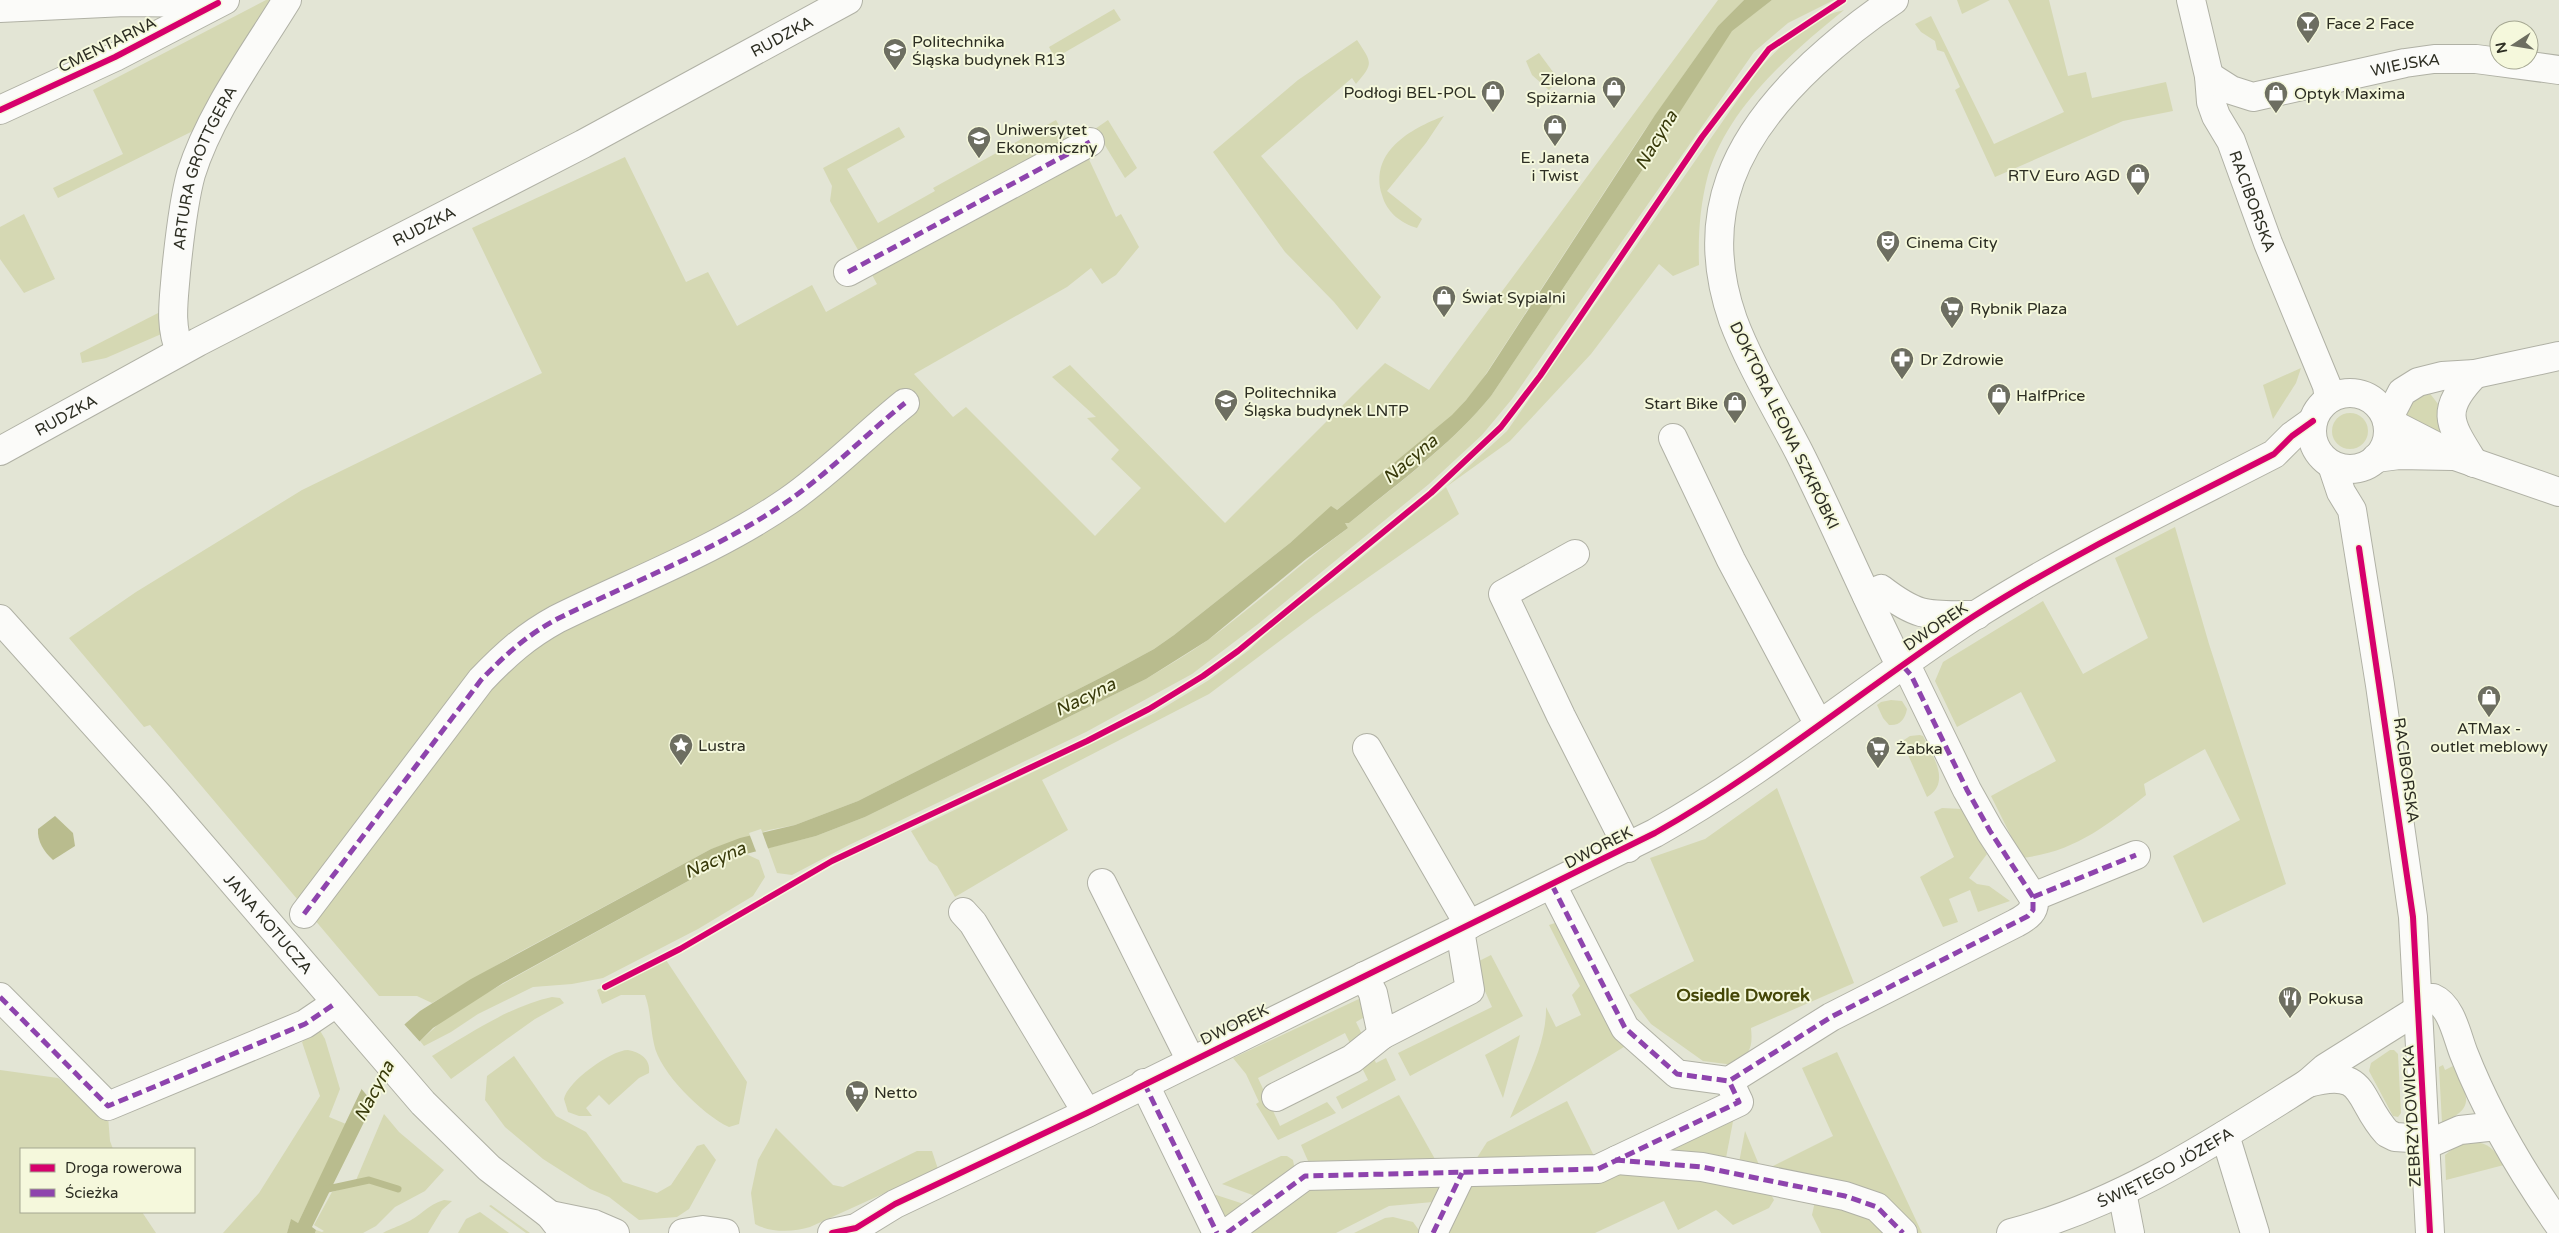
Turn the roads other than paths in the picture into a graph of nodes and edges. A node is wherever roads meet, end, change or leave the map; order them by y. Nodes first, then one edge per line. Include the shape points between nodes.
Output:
1 (287, 0) edge
2 (848, 0) edge
3 (1894, 0) edge
4 (2191, 0) edge
5 (221, 2) edge
6 (0, 8) edge
7 (2559, 70) edge
8 (2210, 76) junction
9 (2253, 97) junction
10 (0, 110) edge
11 (1090, 142) dead end
12 (2231, 142) junction
13 (848, 272) dead end
14 (180, 351) junction
15 (2559, 356) edge
16 (2316, 358) junction
17 (2475, 374) junction
18 (2328, 398) junction
19 (905, 403) dead end
20 (2387, 422) junction
21 (2293, 437) junction
22 (1673, 438) dead end
23 (0, 451) edge
24 (2326, 459) junction
25 (2464, 460) junction
26 (2372, 461) junction
27 (2559, 492) edge
28 (2352, 510) junction
29 (1574, 554) dead end
30 (1874, 592) junction
31 (1976, 615) junction
32 (0, 618) edge
33 (1902, 665) junction
34 (1819, 725) junction
35 (1367, 748) dead end
36 (1628, 848) junction
37 (2136, 856) dead end
38 (1102, 884) dead end
39 (1552, 885) junction
40 (2033, 897) junction
41 (963, 912) dead end
42 (304, 914) dead end
43 (1465, 928) junction
44 (1364, 976) junction
45 (0, 997) edge
46 (336, 1003) junction
47 (2419, 1004) junction
48 (1382, 1035) junction
49 (1191, 1060) junction
50 (1729, 1081) junction
51 (1144, 1083) junction
52 (2308, 1083) junction
53 (1276, 1097) dead end
54 (1087, 1113) junction
55 (2497, 1126) junction
56 (2225, 1135) junction
57 (2426, 1142) junction
58 (1615, 1160) junction
59 (1462, 1173) junction
60 (2122, 1192) junction
61 (557, 1224) edge
62 (2559, 1225) edge
63 (847, 1231) edge
64 (615, 1233) edge
65 (683, 1233) edge
66 (726, 1233) edge
67 (1217, 1233) edge
68 (1227, 1233) edge
69 (1433, 1233) edge
70 (1903, 1233) edge
71 (2011, 1233) edge
72 (2130, 1233) edge
73 (2255, 1233) edge
74 (2430, 1233) edge

1 - 14 street, ARTURA GROTTGERA via 215,118 191,175 173,312 174,332
2 - 14 street, RUDZKA via 600,136
3 - 30 street, DOKTORA LEONA SZKRÓBKI via 1825,53 1762,118 1734,167 1721,218 1722,273 1733,320 1814,482
4 - 8 street, RACIBORSKA
5 - 6 street via 125,2
5 - 10 street, CMENTARNA
7 - 9 street, WIEJSKA via 2476,59 2434,59
8 - 9 street via 2231,90
8 - 12 street, RACIBORSKA via 2211,102
9 - 12 street via 2239,116
11 - 13 street
12 - 16 street, RACIBORSKA via 2268,243
14 - 23 street, RUDZKA
15 - 17 street, RACIBORSKA
16 - 18 street, RACIBORSKA
16 - 21 street, RACIBORSKA
17 - 20 street, RACIBORSKA via 2442,376 2413,384 2402,392
17 - 25 street via 2458,392 2452,407 2451,415
18 - 20 street via 2346,392 2364,395 2379,406
18 - 21 street
19 - 42 street via 831,469 770,512 725,538 557,619 514,647 481,680
20 - 25 street
20 - 26 street, RACIBORSKA via 2386,441
21 - 24 street, DWOREK
21 - 24 street, RACIBORSKA via 2312,439
21 - 31 street, DWOREK
22 - 34 street via 1731,560
24 - 26 street, DWOREK via 2348,469
24 - 28 street, RACIBORSKA
25 - 26 street, DWOREK via 2399,455
25 - 27 street
26 - 28 street, RACIBORSKA
28 - 47 street, RACIBORSKA via 2409,874
29 - 36 street, DWOREK via 1502,594
30 - 31 street via 1921,614
30 - 33 street, DOKTORA LEONA SZKRÓBKI via 1895,655
31 - 33 street, DWOREK
32 - 46 street, JANA KOTUCZA via 159,796
33 - 34 street, DWOREK
33 - 40 street, DWOREK via 1911,675 1990,831
34 - 36 street, DWOREK via 1707,802
35 - 43 street
36 - 39 street, DWOREK
37 - 40 street
38 - 49 street
39 - 43 street, DWOREK
39 - 50 street, DWOREK via 1625,1028 1677,1074
40 - 50 street via 2033,910 2028,916 1831,1017
41 - 54 street via 973,923
43 - 44 street, DWOREK
43 - 48 street via 1470,990
44 - 48 street via 1373,994
44 - 49 street, DWOREK
45 - 46 street via 108,1106 305,1024
46 - 61 street, JANA KOTUCZA via 423,1103 489,1168
47 - 52 street, ŚWIĘTEGO JÓZEFA
47 - 55 street via 2433,998 2446,1010
47 - 57 street, ZEBRZYDOWICKA
48 - 53 street via 1352,1059
49 - 51 street, DWOREK
50 - 58 street via 1739,1102
51 - 54 street, DWOREK
51 - 67 street
52 - 56 street, ŚWIĘTEGO JÓZEFA
52 - 57 street, ŚWIĘTEGO JÓZEFA via 2334,1077 2349,1082 2387,1133
54 - 63 street, DWOREK via 895,1204
55 - 57 street via 2460,1130
55 - 62 street
56 - 60 street, ŚWIĘTEGO JÓZEFA
56 - 73 street
57 - 74 street, ZEBRZYDOWICKA
58 - 59 street via 1598,1168
58 - 70 street via 1702,1167 1845,1196 1877,1208
59 - 68 street via 1305,1176
59 - 69 street
60 - 71 street, ŚWIĘTEGO JÓZEFA via 2062,1218
60 - 72 street
61 - 64 street, JANA KOTUCZA via 594,1224
65 - 66 street via 703,1230

